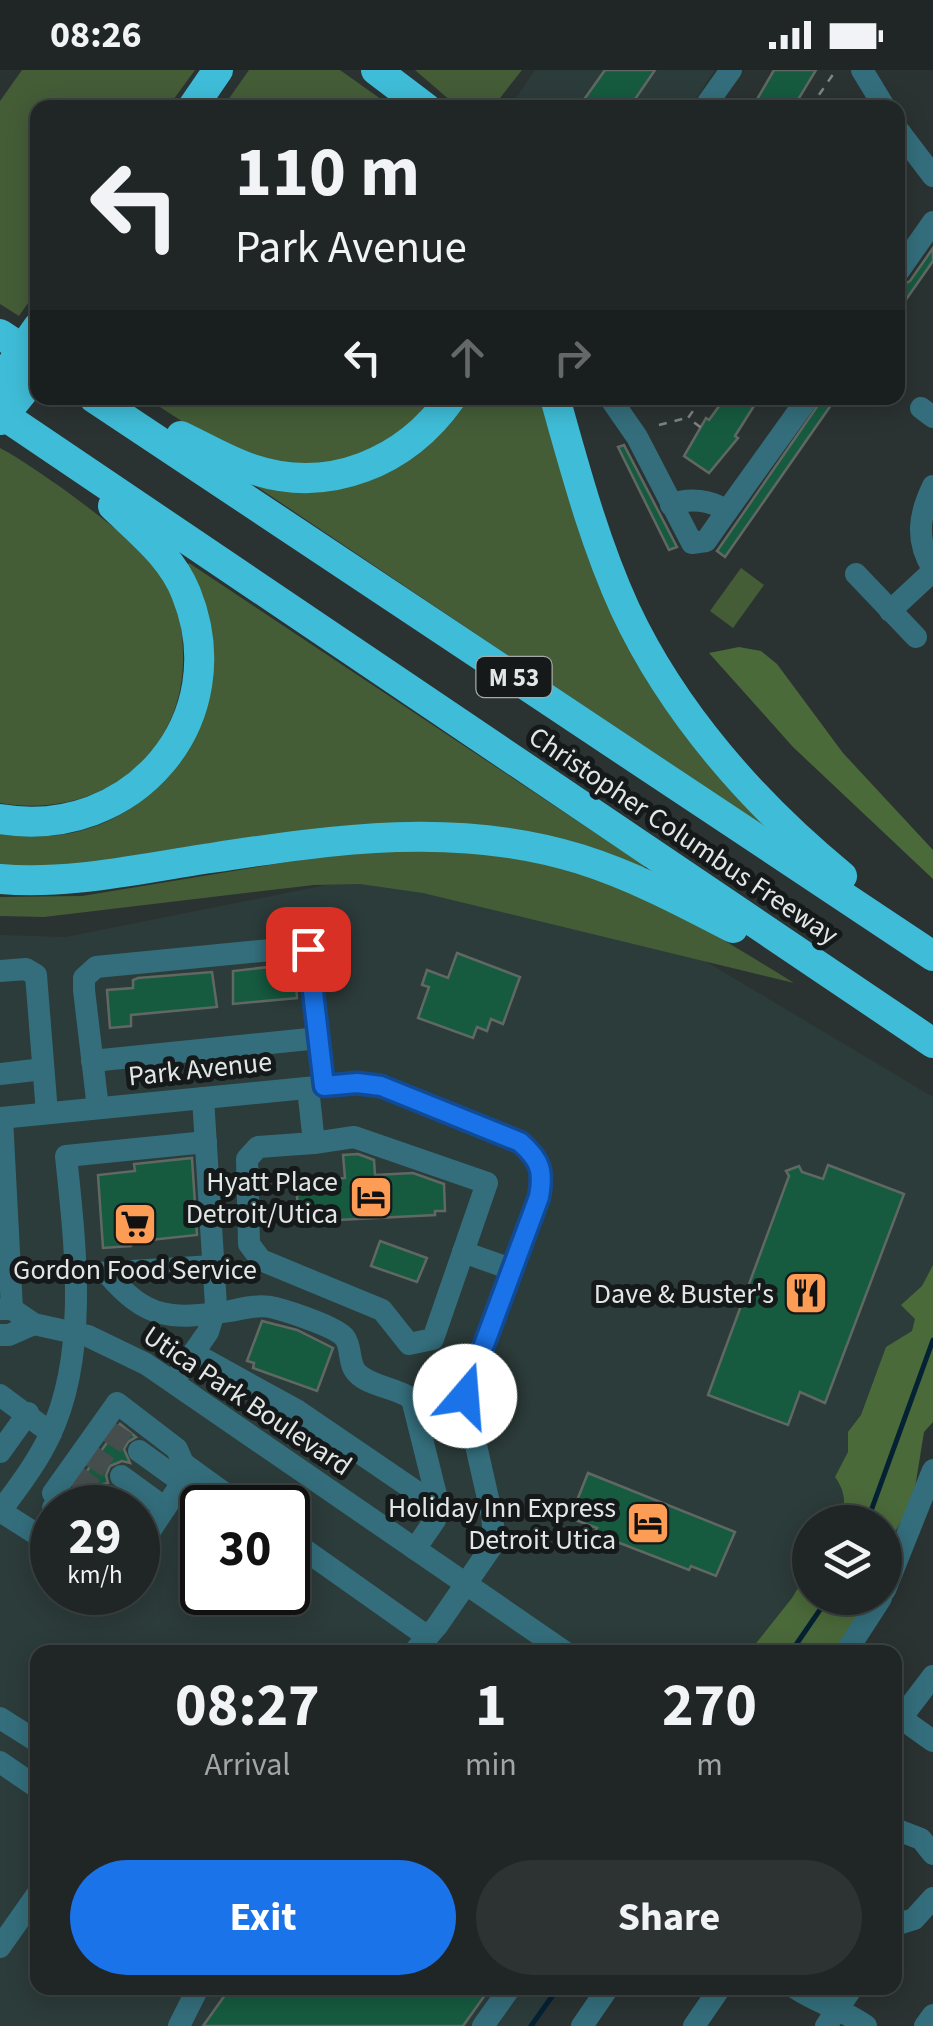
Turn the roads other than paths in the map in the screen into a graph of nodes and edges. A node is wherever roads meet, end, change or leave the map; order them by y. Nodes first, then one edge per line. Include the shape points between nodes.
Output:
1 (218, 70) edge
2 (376, 70) edge
3 (730, 70) edge
4 (862, 70) edge
5 (197, 100) edge
6 (415, 100) edge
7 (709, 100) edge
8 (880, 100) edge
9 (905, 139) edge
10 (933, 176) edge
11 (933, 222) edge
12 (905, 262) edge
13 (0, 334) edge
14 (30, 338) edge
15 (30, 354) edge
16 (0, 381) edge
17 (30, 383) edge
18 (105, 405) edge
19 (118, 405) edge
20 (445, 405) edge
21 (557, 405) edge
22 (615, 405) edge
23 (803, 405) edge
24 (0, 412) edge
25 (0, 420) edge
26 (49, 446) junction
27 (933, 486) edge
28 (671, 505) junction
29 (728, 512) junction
30 (933, 570) edge
31 (856, 574) dead end
32 (890, 611) junction
33 (916, 638) dead end
34 (0, 818) edge
35 (0, 879) edge
36 (933, 953) edge
37 (0, 971) edge
38 (876, 1004) junction
39 (319, 1038) junction
40 (933, 1043) edge
41 (92, 1061) junction
42 (43, 1069) junction
43 (0, 1074) edge
44 (316, 1087) junction
45 (203, 1098) junction
46 (98, 1108) junction
47 (54, 1113) junction
48 (1, 1118) edge
49 (206, 1142) junction
50 (314, 1143) junction
51 (66, 1156) junction
52 (2, 1161) edge
53 (464, 1252) junction
54 (213, 1266) junction
55 (5, 1267) edge
56 (511, 1269) junction
57 (108, 1273) junction
58 (76, 1275) junction
59 (6, 1309) edge
60 (214, 1313) junction
61 (34, 1324) junction
62 (74, 1331) junction
63 (0, 1335) edge
64 (193, 1353) junction
65 (173, 1382) junction
66 (0, 1394) edge
67 (28, 1413) junction
68 (52, 1433) junction
69 (139, 1451) tunnel mouth
70 (0, 1454) edge
71 (933, 1470) edge
72 (186, 1475) junction
73 (26, 1476) junction
74 (121, 1476) tunnel mouth
75 (61, 1485) edge
76 (204, 1485) edge
77 (438, 1507) junction
78 (165, 1508) junction
79 (0, 1511) edge
80 (160, 1514) edge
81 (30, 1530) edge
82 (902, 1548) edge
83 (415, 1549) junction
84 (310, 1556) edge
85 (466, 1584) junction
86 (871, 1615) edge
87 (420, 1644) edge
88 (556, 1645) edge
89 (851, 1645) edge
90 (933, 1676) edge
91 (902, 1711) edge
92 (0, 1718) edge
93 (902, 1719) edge
94 (30, 1737) edge
95 (933, 1741) edge
96 (0, 1762) edge
97 (30, 1783) edge
98 (902, 1831) edge
99 (931, 1847) edge
100 (30, 1904) edge
101 (932, 1904) edge
102 (902, 1923) edge
103 (0, 1947) edge
104 (195, 1995) edge
105 (505, 1995) edge
106 (603, 1995) edge
107 (715, 1995) edge
108 (804, 1995) edge
109 (847, 1995) edge
110 (933, 2015) edge
111 (831, 2018) edge
112 (180, 2026) edge
113 (483, 2026) edge
114 (582, 2026) edge
115 (694, 2026) edge
116 (866, 2026) edge
117 (926, 2026) edge

1 - 5 highway
2 - 6 highway
3 - 7 street
4 - 8 street
9 - 10 street
11 - 12 street
13 - 15 highway
14 - 16 highway, bridge
17 - 25 highway, bridge
18 - 36 highway, Christopher Columbus Freeway / M 53
19 - 20 highway via 232,461 306,478 349,473 388,457
21 - 36 highway via 627,612 694,722 745,785 817,855
22 - 28 street
23 - 29 street
24 - 26 highway, Christopher Columbus Freeway / M 53
26 - 34 highway via 166,558 191,605 198,666 181,731 141,784 76,818
26 - 38 highway, Christopher Columbus Freeway / M 53
27 - 30 street via 919,530
28 - 29 street via 693,500
28 - 29 street via 686,537 699,544
30 - 32 street
31 - 32 street
32 - 33 street
35 - 38 highway via 73,878 385,836 494,840 638,880
37 - 42 street via 36,975
38 - 40 highway, Christopher Columbus Freeway / M 53
39 - 41 street
39 - 41 street via 310,955 302,947 96,966 84,978
39 - 44 street
41 - 46 street
42 - 43 street
42 - 47 street
44 - 45 street, Park Avenue
44 - 50 street
44 - 56 street, Park Avenue via 381,1086 520,1142 538,1159 542,1176
45 - 46 street, Park Avenue
45 - 49 street
46 - 47 street, Park Avenue
47 - 48 street, Park Avenue
47 - 51 street
48 - 52 street
49 - 51 street
49 - 54 street
50 - 53 street via 354,1137 488,1183
50 - 53 street via 258,1147 247,1159 249,1244 261,1260 382,1310 409,1344 433,1340
51 - 58 street
52 - 55 street
53 - 56 street
54 - 57 street
54 - 60 street
55 - 59 street
56 - 85 street, Park Avenue via 465,1396 494,1536
57 - 58 street
57 - 60 street via 128,1298 152,1310
58 - 62 street
59 - 61 street, Utica Park Boulevard
60 - 64 street
60 - 77 street via 272,1307 338,1331 354,1370 412,1399
61 - 62 street, Utica Park Boulevard
61 - 63 street, Utica Park Boulevard
62 - 65 street, Utica Park Boulevard via 117,1347
62 - 68 street
64 - 65 street
64 - 77 street via 298,1411
65 - 83 street, Utica Park Boulevard
66 - 67 street
67 - 68 street
67 - 70 street
68 - 73 street
69 - 72 street
70 - 73 street
71 - 82 street
72 - 75 street via 178,1449 117,1403
72 - 76 street
72 - 78 street
73 - 79 street
74 - 78 street
77 - 83 street
78 - 80 street
79 - 81 street
83 - 85 street, Utica Park Boulevard
84 - 87 street
85 - 87 street, Park Avenue
85 - 88 street, Utica Park Boulevard
86 - 89 street
90 - 91 street
92 - 94 street
93 - 95 street
96 - 97 street
98 - 99 street
100 - 103 street
101 - 102 street
104 - 112 street
105 - 113 street
106 - 114 street
107 - 115 street
108 - 111 street
109 - 111 street
110 - 117 street
111 - 116 street

